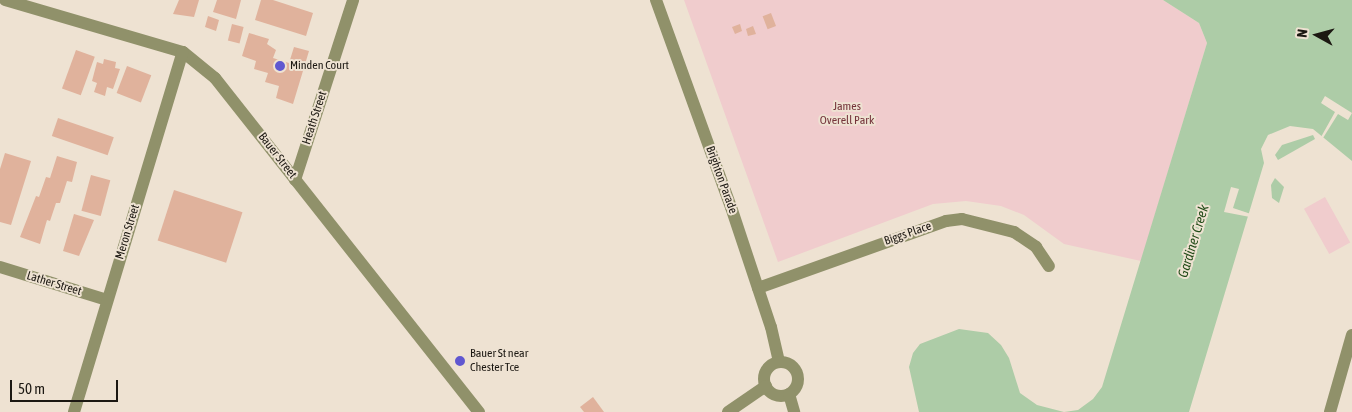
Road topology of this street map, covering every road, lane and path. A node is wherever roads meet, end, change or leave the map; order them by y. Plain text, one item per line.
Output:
1 (6, 0) edge
2 (353, 0) edge
3 (656, 0) edge
4 (182, 52) junction
5 (296, 180) junction
6 (1049, 266) dead end
7 (0, 268) edge
8 (758, 288) junction
9 (107, 300) junction
10 (1352, 335) edge
11 (779, 362) junction
12 (766, 386) junction
13 (789, 394) junction
14 (1334, 411) edge
15 (74, 412) edge
16 (479, 412) edge
17 (728, 412) edge
18 (794, 412) edge

1 - 4 street, Bauer Street
2 - 5 street, Heath Street
3 - 8 street, Brighton Parade
4 - 5 street, Bauer Street
4 - 9 street, Meron Street
5 - 16 street, Bauer Street
6 - 8 street, Biggs Place
7 - 9 street, Lather Street
8 - 11 street, Brighton Parade
9 - 15 street, Meron Street
10 - 14 street
11 - 12 street
11 - 13 street
12 - 13 street
12 - 17 street
13 - 18 street

